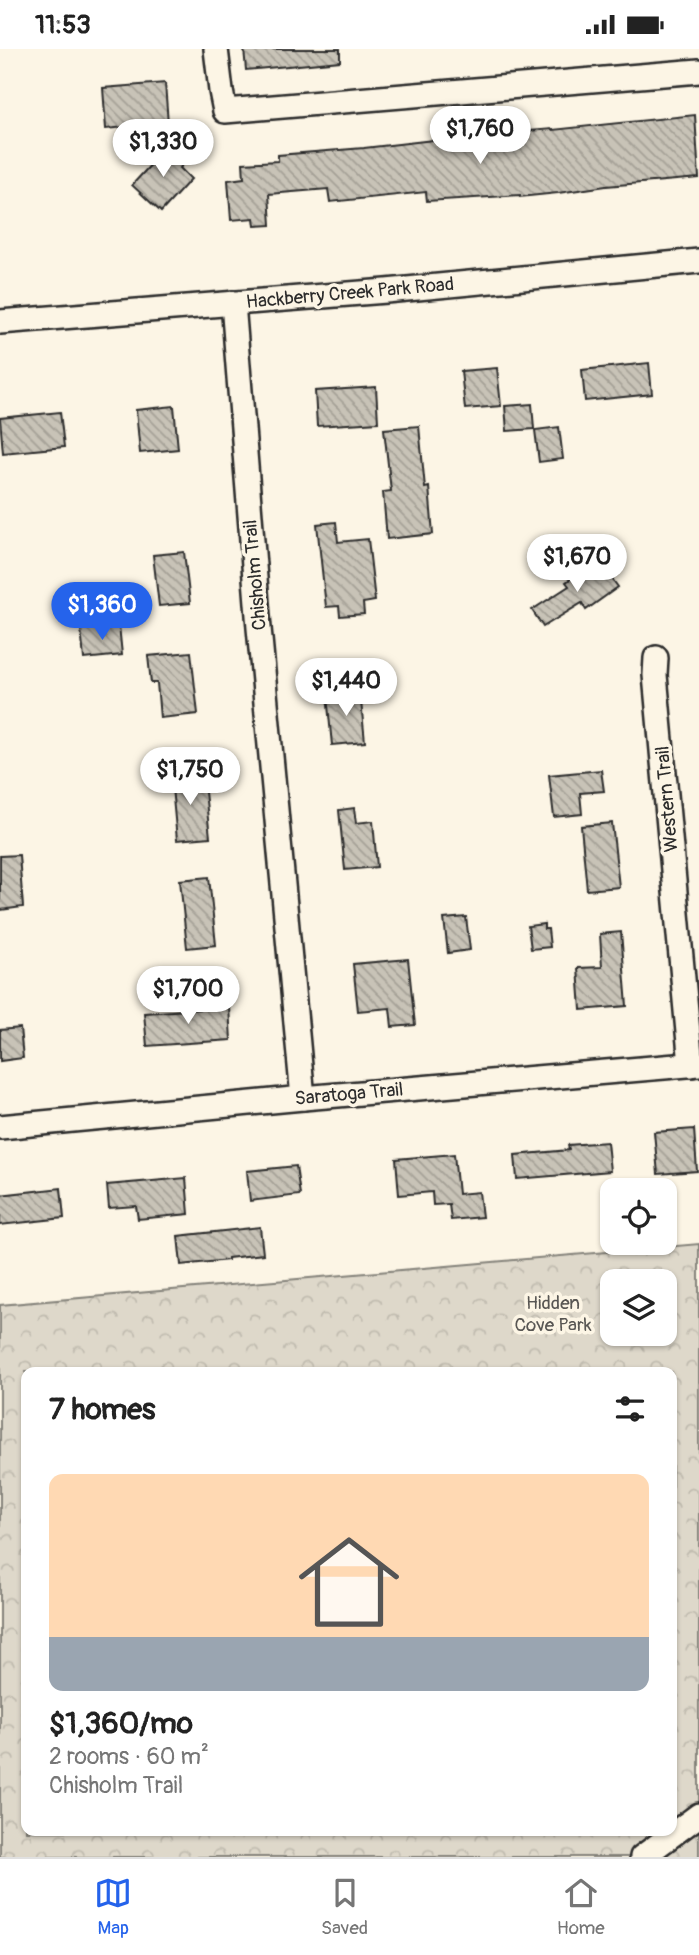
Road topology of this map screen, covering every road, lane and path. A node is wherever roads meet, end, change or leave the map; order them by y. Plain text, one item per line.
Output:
1 (216, 49) edge
2 (699, 71) edge
3 (699, 261) edge
4 (233, 303) junction
5 (0, 322) edge
6 (656, 658) dead end
7 (695, 1065) edge
8 (303, 1098) junction
9 (0, 1127) edge
10 (699, 1815) edge
11 (677, 1831) edge
12 (670, 1836) edge
13 (642, 1857) edge

1 - 2 street
3 - 4 street, Hackberry Creek Park Road
4 - 5 street, Hackberry Creek Park Road
4 - 8 street, Chisholm Trail
6 - 7 street, Western Trail
7 - 8 street, Saratoga Trail
8 - 9 street, Saratoga Trail
10 - 11 street
12 - 13 street

